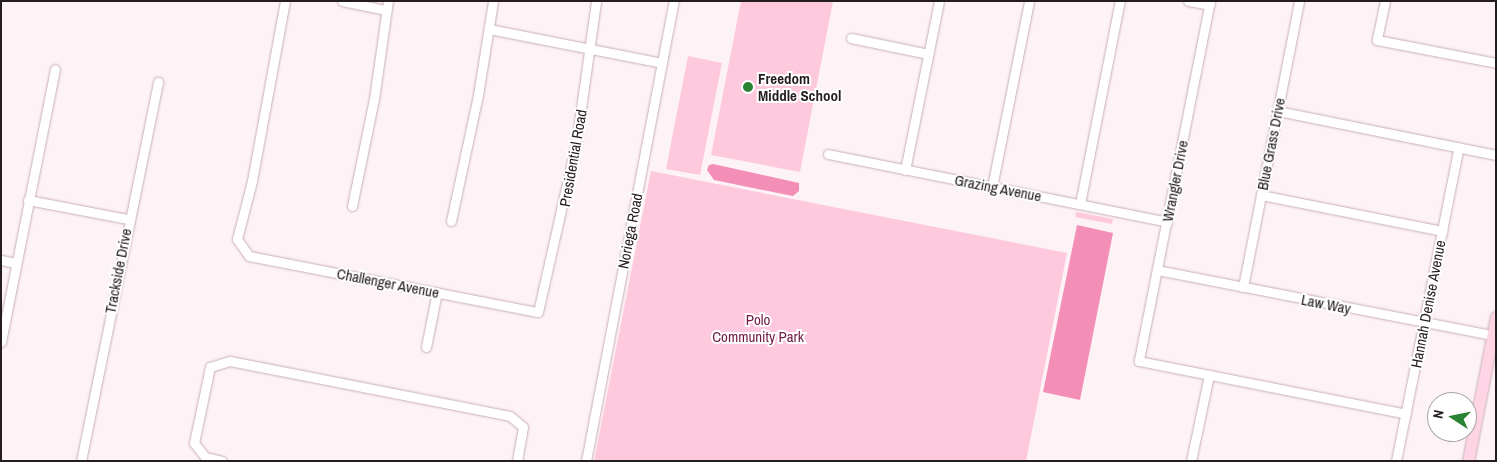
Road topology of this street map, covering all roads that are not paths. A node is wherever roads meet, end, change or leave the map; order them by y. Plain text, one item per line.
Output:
1 (285, 1) edge
2 (342, 1) edge
3 (493, 1) edge
4 (596, 1) edge
5 (674, 1) edge
6 (939, 1) edge
7 (1029, 1) edge
8 (1120, 1) edge
9 (1188, 1) edge
10 (1299, 1) edge
11 (1385, 1) edge
12 (1210, 3) edge
13 (387, 6) edge
14 (489, 29) junction
15 (851, 38) dead end
16 (590, 49) junction
17 (928, 54) junction
18 (662, 63) junction
19 (1496, 63) edge
20 (55, 69) dead end
21 (158, 82) dead end
22 (1278, 111) junction
23 (1459, 147) junction
24 (828, 154) dead end
25 (1496, 155) edge
26 (905, 170) junction
27 (992, 187) junction
28 (1261, 195) junction
29 (28, 200) junction
30 (1080, 204) junction
31 (352, 206) dead end
32 (128, 219) junction
33 (451, 221) dead end
34 (1167, 222) junction
35 (1442, 231) junction
36 (1, 260) edge
37 (15, 263) junction
38 (1157, 270) junction
39 (1243, 287) junction
40 (437, 292) junction
41 (538, 312) joint
42 (1496, 317) edge
43 (1424, 323) junction
44 (1494, 336) edge
45 (1, 342) edge
46 (426, 347) dead end
47 (1208, 375) junction
48 (1406, 414) junction
49 (81, 461) edge
50 (222, 461) edge
51 (517, 461) edge
52 (586, 461) edge
53 (1191, 461) edge
54 (1396, 461) edge
55 (1468, 461) edge

1 - 40 street, Challenger Avenue
2 - 13 street
3 - 14 street
4 - 16 street, Presidential Road
5 - 18 street, Noriega Road
6 - 17 street
7 - 27 street
8 - 30 street
9 - 12 street
10 - 22 street, Blue Grass Drive
11 - 19 street
12 - 34 street, Wrangler Drive
13 - 31 street
14 - 16 street
14 - 33 street
15 - 17 street
16 - 18 street
16 - 41 street, Presidential Road
17 - 26 street
18 - 52 street, Noriega Road
20 - 29 street
21 - 32 street, Trackside Drive
22 - 23 street
22 - 28 street, Blue Grass Drive
23 - 25 street
23 - 35 street, Hannah Denise Avenue
24 - 26 street, Grazing Avenue
26 - 27 street, Grazing Avenue
27 - 30 street, Grazing Avenue
28 - 35 street
28 - 39 street, Blue Grass Drive
29 - 32 street
29 - 37 street
30 - 34 street, Grazing Avenue
32 - 49 street, Trackside Drive
34 - 38 street, Wrangler Drive
35 - 43 street, Hannah Denise Avenue
36 - 37 street
37 - 45 street
38 - 39 street, Law Way
38 - 47 street, Wrangler Drive
39 - 43 street, Law Way
40 - 41 street, Challenger Avenue
40 - 46 street
42 - 44 main road
43 - 44 street, Law Way
43 - 48 street, Hannah Denise Avenue
44 - 55 main road
47 - 48 street
47 - 53 street
48 - 54 street, Hannah Denise Avenue
50 - 51 street

